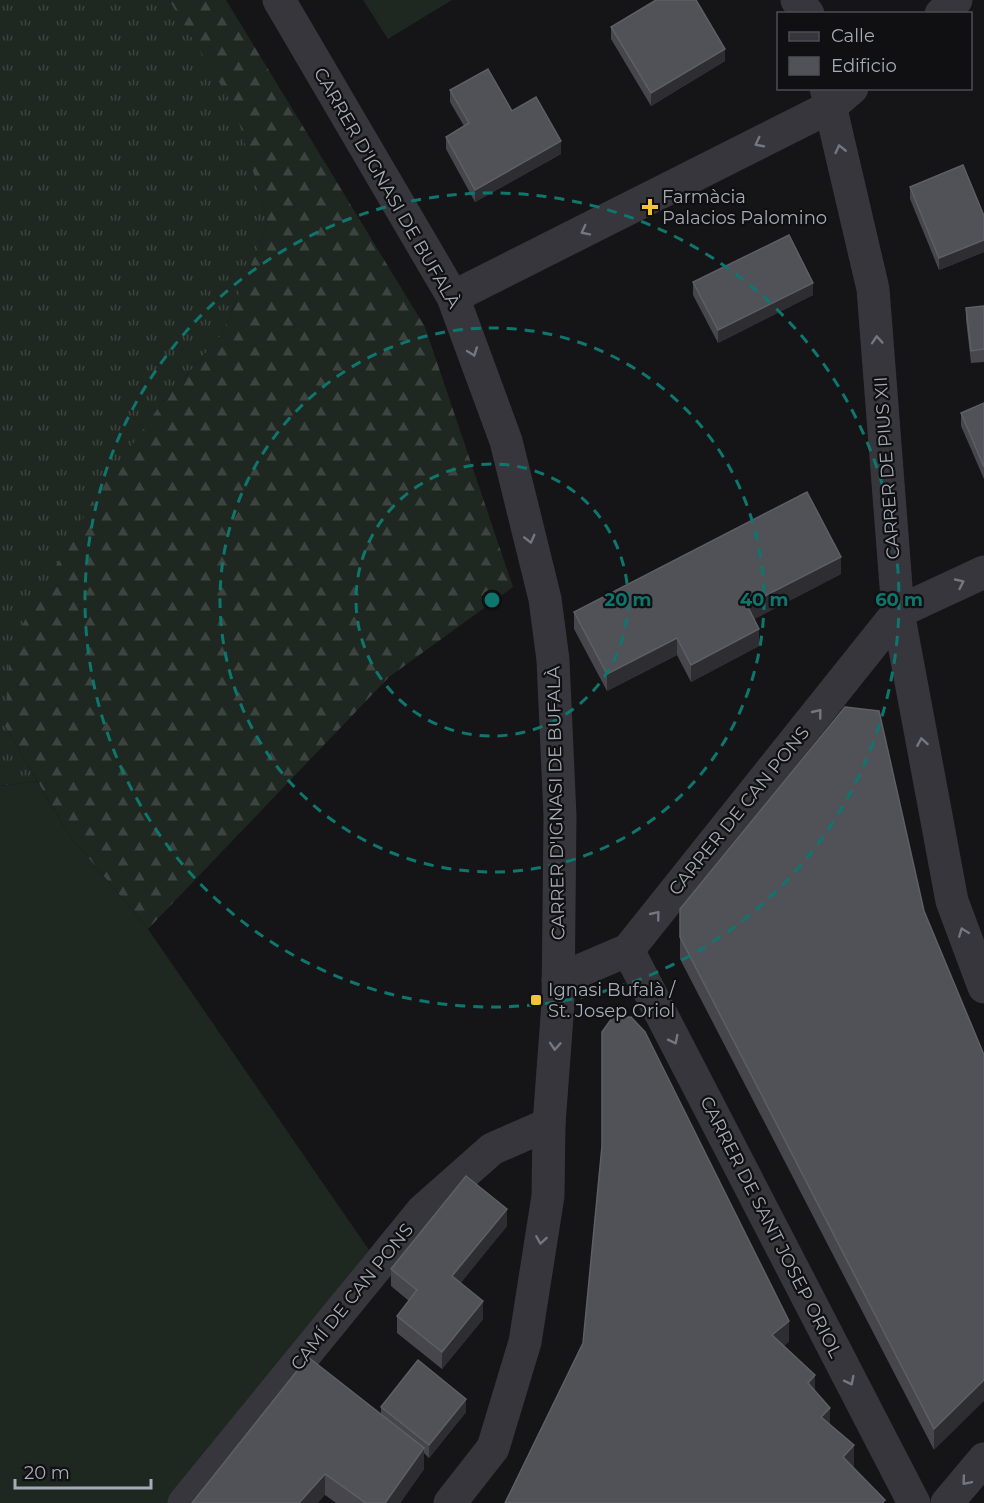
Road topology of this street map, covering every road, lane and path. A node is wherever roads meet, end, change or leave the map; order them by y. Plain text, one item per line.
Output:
1 (279, 0) edge
2 (797, 0) edge
3 (957, 0) edge
4 (806, 12) edge
5 (942, 12) edge
6 (836, 95) edge
7 (453, 297) junction
8 (984, 572) edge
9 (898, 612) junction
10 (628, 950) junction
11 (558, 980) junction
12 (984, 987) edge
13 (549, 1124) junction
14 (984, 1459) edge
15 (184, 1503) edge
16 (450, 1503) edge
17 (914, 1503) edge
18 (947, 1503) edge

1 - 7 street, CARRER D'IGNASI DE BUFALÀ
2 - 4 street
3 - 5 street
6 -> 7 street
9 -> 6 street, CARRER DE PIUS XII
7 -> 11 street, CARRER D'IGNASI DE BUFALÀ
9 -> 8 street
10 -> 9 street, CARRER DE CAN PONS
12 -> 9 street, CARRER DE PIUS XII
10 - 11 street, CARRER DE CAN PONS
10 -> 17 street, CARRER DE SANT JOSEP ORIOL
11 -> 13 street, CARRER D'IGNASI DE BUFALÀ
13 - 15 street, CAMÍ DE CAN PONS
13 -> 16 street, CARRER D'IGNASI DE BUFALÀ
14 -> 18 street

